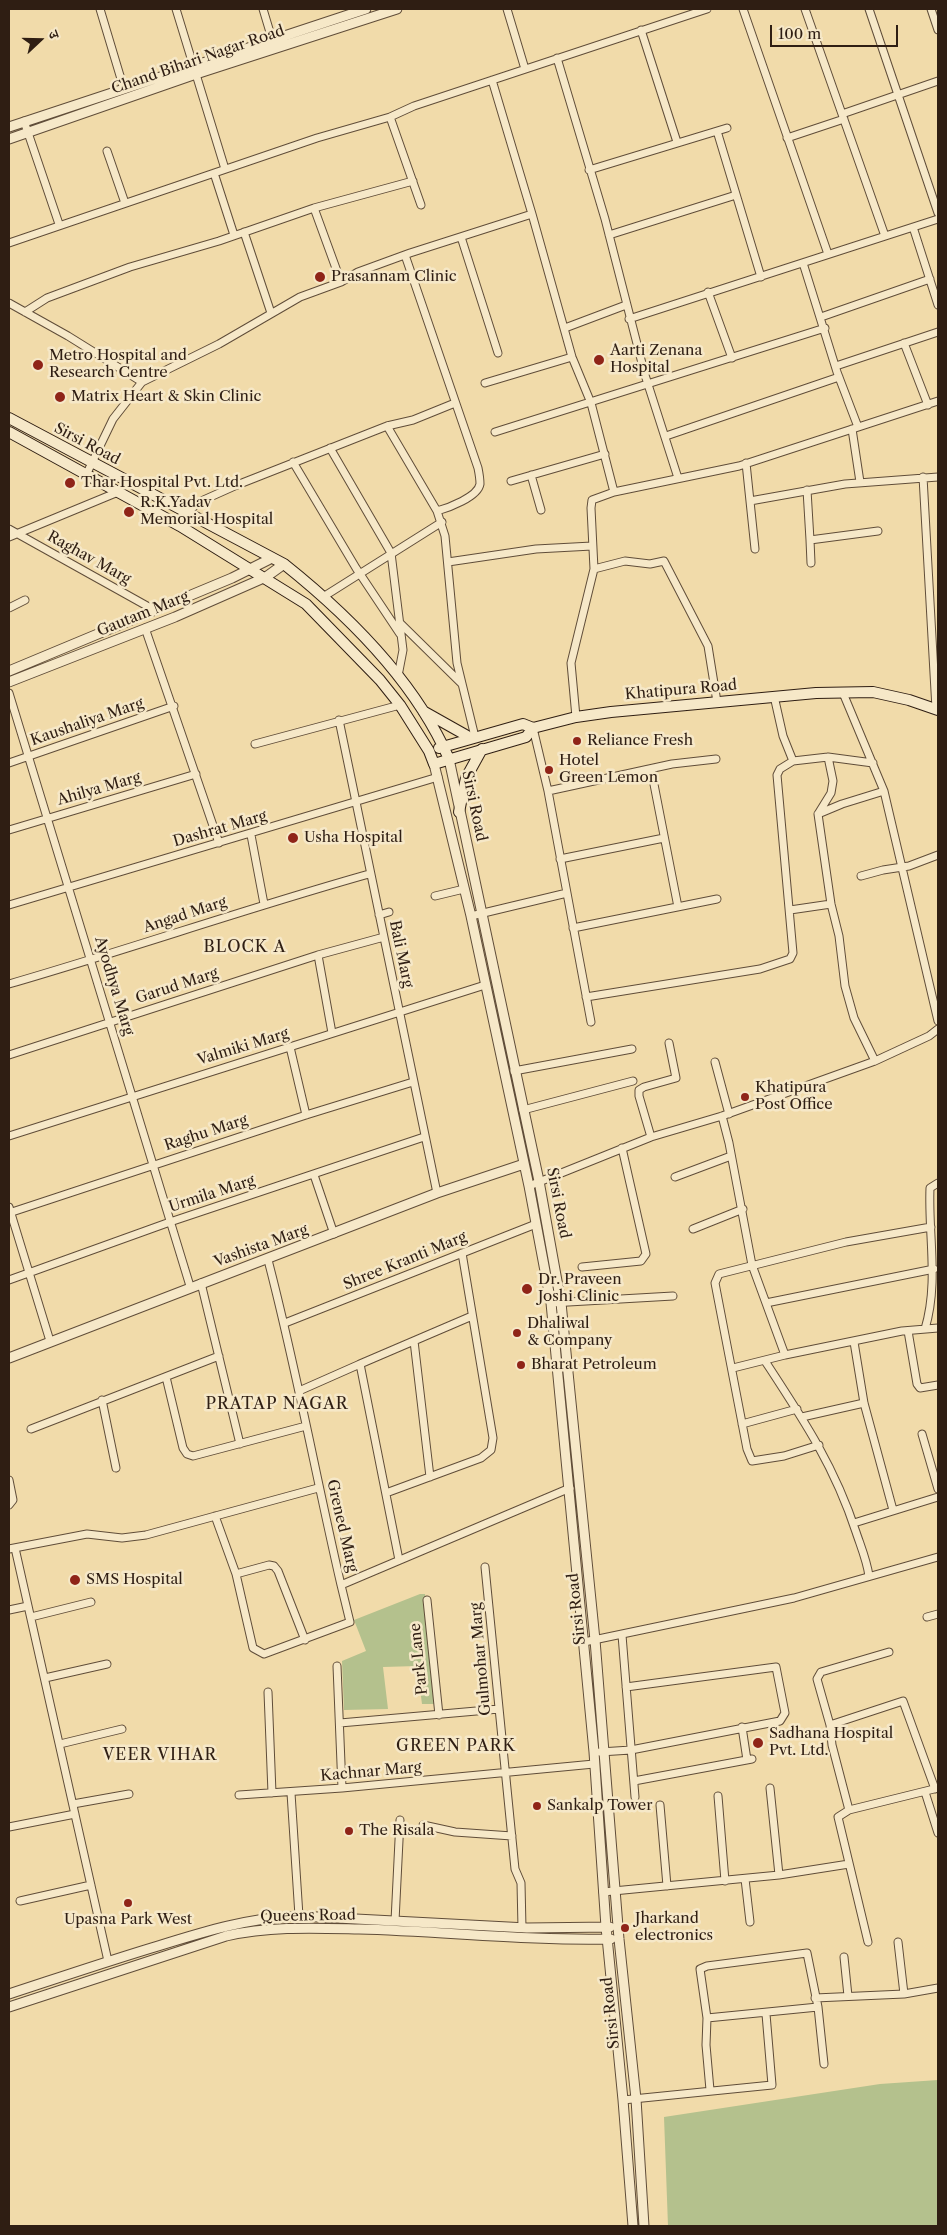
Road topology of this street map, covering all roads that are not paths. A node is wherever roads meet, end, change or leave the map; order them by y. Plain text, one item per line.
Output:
1 (100, 9) edge
2 (176, 9) edge
3 (262, 9) edge
4 (366, 9) edge
5 (397, 9) edge
6 (507, 9) edge
7 (707, 9) edge
8 (743, 9) edge
9 (805, 9) edge
10 (869, 9) edge
11 (931, 9) edge
12 (641, 30) junction
13 (938, 30) edge
14 (272, 39) junction
15 (557, 58) junction
16 (194, 69) junction
17 (525, 69) junction
18 (492, 80) junction
19 (938, 81) edge
20 (124, 89) junction
21 (898, 94) junction
22 (843, 116) junction
23 (390, 117) junction
24 (24, 120) junction
25 (9, 126) edge
26 (727, 128) dead end
27 (717, 131) junction
28 (28, 132) junction
29 (786, 138) junction
30 (9, 139) edge
31 (677, 142) junction
32 (107, 151) dead end
33 (225, 169) junction
34 (589, 170) junction
35 (214, 173) junction
36 (413, 180) junction
37 (736, 195) junction
38 (124, 203) junction
39 (420, 205) dead end
40 (314, 208) junction
41 (938, 213) edge
42 (532, 214) junction
43 (938, 219) edge
44 (60, 224) junction
45 (913, 227) junction
46 (244, 232) junction
47 (234, 235) junction
48 (609, 235) junction
49 (461, 236) junction
50 (885, 236) junction
51 (9, 243) edge
52 (405, 254) junction
53 (828, 254) junction
54 (803, 263) junction
55 (760, 277) junction
56 (930, 279) junction
57 (341, 282) junction
58 (708, 292) junction
59 (9, 303) edge
60 (626, 305) junction
61 (938, 305) edge
62 (25, 312) junction
63 (271, 313) junction
64 (821, 317) junction
65 (629, 318) junction
66 (564, 328) junction
67 (824, 328) junction
68 (938, 332) edge
69 (904, 343) junction
70 (498, 353) dead end
71 (572, 357) junction
72 (732, 358) junction
73 (836, 366) junction
74 (839, 377) junction
75 (142, 382) junction
76 (485, 383) dead end
77 (648, 383) junction
78 (938, 401) edge
79 (456, 403) junction
80 (591, 403) junction
81 (928, 405) junction
82 (9, 418) edge
83 (387, 426) junction
84 (855, 428) junction
85 (9, 432) edge
86 (495, 432) dead end
87 (666, 436) junction
88 (330, 448) junction
89 (605, 454) junction
90 (294, 462) junction
91 (91, 463) junction
92 (746, 464) junction
93 (86, 475) junction
94 (531, 475) junction
95 (923, 477) junction
96 (938, 477) edge
97 (678, 478) junction
98 (511, 481) dead end
99 (860, 482) junction
100 (807, 490) junction
101 (118, 492) junction
102 (614, 492) junction
103 (750, 501) junction
104 (541, 510) dead end
105 (437, 511) junction
106 (186, 514) junction
107 (442, 522) junction
108 (9, 529) edge
109 (878, 531) dead end
110 (18, 534) junction
111 (9, 537) edge
112 (810, 540) junction
113 (592, 546) junction
114 (755, 549) dead end
115 (391, 553) junction
116 (272, 558) junction
117 (448, 562) junction
118 (811, 563) dead end
119 (284, 564) junction
120 (252, 569) junction
121 (594, 569) junction
122 (359, 574) junction
123 (266, 577) junction
124 (323, 597) junction
125 (25, 600) dead end
126 (9, 608) edge
127 (156, 610) junction
128 (400, 623) junction
129 (145, 628) junction
130 (401, 636) junction
131 (9, 671) edge
132 (398, 676) junction
133 (9, 682) edge
134 (463, 686) junction
135 (844, 693) junction
136 (9, 694) edge
137 (774, 696) junction
138 (717, 702) junction
139 (400, 704) junction
140 (174, 706) junction
141 (422, 710) junction
142 (937, 710) edge
143 (576, 717) junction
144 (339, 720) junction
145 (534, 728) junction
146 (473, 738) junction
147 (255, 744) dead end
148 (444, 746) junction
149 (482, 749) junction
150 (429, 751) junction
151 (27, 757) junction
152 (828, 757) junction
153 (449, 759) junction
154 (716, 759) dead end
155 (794, 761) junction
156 (873, 762) junction
157 (9, 763) edge
158 (434, 764) junction
159 (651, 769) junction
160 (196, 774) junction
161 (438, 777) junction
162 (548, 790) junction
163 (884, 791) junction
164 (354, 803) junction
165 (459, 812) junction
166 (818, 814) junction
167 (46, 818) junction
168 (9, 830) edge
169 (251, 834) junction
170 (664, 838) junction
171 (219, 844) junction
172 (938, 855) edge
173 (560, 859) junction
174 (902, 867) junction
175 (370, 874) junction
176 (861, 876) dead end
177 (69, 888) junction
178 (464, 889) junction
179 (567, 893) junction
180 (435, 896) dead end
181 (717, 899) dead end
182 (264, 904) junction
183 (831, 904) junction
184 (9, 905) edge
185 (678, 907) junction
186 (790, 910) junction
187 (389, 912) dead end
188 (483, 913) junction
189 (379, 915) junction
190 (471, 916) junction
191 (573, 928) junction
192 (384, 937) junction
193 (318, 955) junction
194 (91, 960) junction
195 (9, 984) edge
196 (485, 985) junction
197 (586, 997) junction
198 (399, 1012) junction
199 (938, 1021) edge
200 (111, 1022) junction
201 (591, 1022) dead end
202 (938, 1029) edge
203 (332, 1033) junction
204 (669, 1043) dead end
205 (290, 1047) junction
206 (632, 1049) dead end
207 (9, 1055) edge
208 (875, 1061) junction
209 (715, 1062) dead end
210 (514, 1071) junction
211 (413, 1082) junction
212 (634, 1082) dead end
213 (132, 1095) junction
214 (523, 1110) junction
215 (306, 1115) junction
216 (726, 1115) junction
217 (9, 1136) edge
218 (651, 1136) junction
219 (424, 1137) junction
220 (622, 1148) junction
221 (731, 1156) junction
222 (524, 1164) junction
223 (153, 1165) junction
224 (314, 1175) junction
225 (675, 1176) dead end
226 (539, 1181) junction
227 (938, 1183) edge
228 (529, 1186) junction
229 (437, 1193) junction
230 (743, 1209) junction
231 (9, 1211) edge
232 (170, 1222) junction
233 (536, 1224) junction
234 (931, 1227) junction
235 (692, 1229) dead end
236 (334, 1234) junction
237 (462, 1253) junction
238 (268, 1260) junction
239 (752, 1266) junction
240 (582, 1267) dead end
241 (934, 1269) junction
242 (28, 1274) junction
243 (9, 1280) edge
244 (936, 1281) edge
245 (202, 1283) junction
246 (190, 1286) junction
247 (673, 1296) dead end
248 (561, 1302) junction
249 (551, 1303) junction
250 (766, 1303) junction
251 (472, 1316) junction
252 (285, 1323) junction
253 (938, 1328) edge
254 (925, 1329) junction
255 (908, 1331) junction
256 (50, 1341) junction
257 (414, 1341) junction
258 (854, 1342) junction
259 (784, 1355) junction
260 (219, 1356) junction
261 (9, 1358) edge
262 (765, 1361) junction
263 (360, 1364) junction
264 (733, 1368) junction
265 (166, 1377) junction
266 (938, 1385) edge
267 (299, 1391) junction
268 (102, 1400) junction
269 (864, 1403) junction
270 (797, 1408) junction
271 (802, 1417) junction
272 (742, 1424) junction
273 (306, 1426) junction
274 (32, 1429) dead end
275 (922, 1434) dead end
276 (240, 1444) junction
277 (819, 1445) junction
278 (116, 1468) dead end
279 (430, 1477) junction
280 (9, 1480) edge
281 (318, 1488) junction
282 (570, 1488) junction
283 (938, 1489) edge
284 (386, 1493) junction
285 (938, 1497) edge
286 (9, 1505) edge
287 (893, 1510) junction
288 (215, 1516) junction
289 (854, 1523) junction
290 (12, 1549) edge
291 (938, 1557) edge
292 (399, 1560) junction
293 (486, 1567) dead end
294 (236, 1574) junction
295 (869, 1576) junction
296 (341, 1585) junction
297 (427, 1600) dead end
298 (91, 1602) dead end
299 (28, 1606) junction
300 (9, 1610) edge
301 (938, 1614) edge
302 (31, 1617) junction
303 (927, 1617) dead end
304 (622, 1635) junction
305 (305, 1640) junction
306 (595, 1640) junction
307 (584, 1642) junction
308 (889, 1652) dead end
309 (107, 1664) dead end
310 (338, 1666) dead end
311 (45, 1678) junction
312 (626, 1688) junction
313 (268, 1692) dead end
314 (499, 1709) junction
315 (439, 1715) junction
316 (340, 1723) junction
317 (830, 1725) junction
318 (742, 1727) junction
319 (122, 1729) dead end
320 (60, 1744) junction
321 (631, 1750) junction
322 (605, 1751) junction
323 (594, 1752) junction
324 (594, 1764) junction
325 (506, 1773) junction
326 (634, 1781) junction
327 (342, 1788) junction
328 (770, 1788) dead end
329 (937, 1788) edge
330 (925, 1792) junction
331 (272, 1793) junction
332 (291, 1793) junction
333 (129, 1794) dead end
334 (239, 1794) dead end
335 (718, 1796) dead end
336 (635, 1797) dead end
337 (73, 1804) junction
338 (660, 1805) dead end
339 (849, 1810) junction
340 (75, 1814) junction
341 (400, 1820) dead end
342 (423, 1825) dead end
343 (9, 1826) edge
344 (938, 1834) edge
345 (512, 1836) junction
346 (849, 1864) junction
347 (779, 1875) junction
348 (745, 1879) junction
349 (726, 1881) junction
350 (91, 1885) junction
351 (668, 1886) junction
352 (615, 1891) junction
353 (603, 1892) junction
354 (20, 1901) dead end
355 (299, 1916) junction
356 (395, 1921) junction
357 (750, 1922) dead end
358 (618, 1926) junction
359 (606, 1927) junction
360 (522, 1928) junction
361 (607, 1939) junction
362 (619, 1939) junction
363 (868, 1942) dead end
364 (898, 1942) dead end
365 (844, 1957) dead end
366 (108, 1961) junction
367 (938, 1988) edge
368 (9, 1994) edge
369 (904, 1994) junction
370 (848, 1996) junction
371 (815, 1998) junction
372 (9, 2007) edge
373 (818, 2007) junction
374 (766, 2014) junction
375 (707, 2018) junction
376 (824, 2064) dead end
377 (710, 2090) junction
378 (636, 2099) junction
379 (624, 2100) junction
380 (633, 2226) edge
381 (644, 2226) edge

1 - 20 street
2 - 16 street
3 - 14 street
4 - 14 street, Chand Bihari Nagar Road
5 - 16 street, Chand Bihari Nagar Road
6 - 17 street
7 - 12 street
8 - 29 street
9 - 22 street
10 - 21 street
11 - 13 street
12 - 15 street
12 - 31 street
14 - 16 street, Chand Bihari Nagar Road
15 - 17 street
15 - 34 street
16 - 20 street, Chand Bihari Nagar Road
16 - 28 street, Chand Bihari Nagar Road
16 - 33 street
17 - 18 street
18 - 23 street
18 - 42 street
19 - 21 street
20 - 24 street, Chand Bihari Nagar Road
21 - 22 street
21 - 41 street
22 - 29 street
22 - 50 street
23 - 33 street
23 - 36 street
24 - 25 street, Chand Bihari Nagar Road
24 - 28 street
26 - 27 street
27 - 31 street
27 - 37 street
28 - 30 street, Chand Bihari Nagar Road
28 - 44 street
29 - 53 street
31 - 34 street
32 - 38 street
33 - 35 street
34 - 48 street
35 - 38 street
35 - 47 street
36 - 39 street
36 - 40 street
37 - 48 street
37 - 55 street
38 - 44 street
40 - 46 street
40 - 57 street
42 - 49 street
42 - 66 street
43 - 45 street
44 - 51 street
45 - 50 street
45 - 56 street
46 - 47 street
46 - 63 street
47 - 62 street
48 - 60 street
49 - 52 street
49 - 70 street
50 - 53 street
52 - 57 street
52 - 79 street
53 - 54 street
54 - 55 street
54 - 64 street
55 - 58 street
56 - 61 street
56 - 64 street
57 - 63 street
58 - 65 street
58 - 72 street
59 - 62 street
60 - 65 street
60 - 66 street
62 - 75 street
63 - 75 street
64 - 67 street
65 - 77 street
66 - 71 street
67 - 72 street
67 - 73 street
68 - 69 street
69 - 73 street
69 - 81 street
71 - 76 street
71 - 80 street
72 - 77 street
73 - 74 street
74 - 84 street
74 - 87 street
75 - 91 street
77 - 80 street
77 - 87 street
78 - 81 street
79 - 83 street
79 - 105 street
80 - 86 street
80 - 89 street
81 - 84 street
82 - 91 main road, Sirsi Road
83 - 88 street
83 - 105 street
84 - 92 street
84 - 99 street
85 - 93 main road, Sirsi Road
87 - 97 street
88 - 90 street
88 - 115 street
89 - 94 street
89 - 102 street
90 - 106 street
90 - 122 street
91 - 93 street
91 - 106 main road, Sirsi Road
92 - 97 street
92 - 103 street
93 - 101 main road, Sirsi Road
94 - 98 street
94 - 104 street
95 - 96 street
95 - 99 street
95 - 142 street
97 - 102 street
99 - 100 street
100 - 103 street
100 - 112 street
101 - 110 street
101 - 120 main road, Sirsi Road
102 - 113 street
103 - 114 street
105 - 107 street
106 - 116 main road, Sirsi Road
107 - 115 street
107 - 117 street
108 - 110 street, Raghav Marg
109 - 112 street
110 - 111 street
110 - 127 street, Raghav Marg
112 - 118 street
113 - 117 street
113 - 121 street
115 - 122 street
115 - 128 street
116 - 119 main road, Sirsi Road
116 - 120 street, Gautam Marg
117 - 134 street
119 - 123 street, Gautam Marg
119 - 124 main road, Sirsi Road
120 - 123 main road, Sirsi Road
120 - 127 street, Gautam Marg
121 - 138 street
121 - 143 street
122 - 124 street
122 - 130 street
123 - 129 street, Gautam Marg
123 - 139 main road, Sirsi Road
124 - 132 main road, Sirsi Road
125 - 126 street
127 - 131 street, Gautam Marg
128 - 130 street
128 - 134 street
129 - 133 street, Gautam Marg
129 - 140 street
130 - 132 street
132 - 141 main road, Sirsi Road
134 - 146 street
135 - 137 main road, Khatipura Road
135 - 142 main road, Khatipura Road
135 - 156 street
136 - 151 street, Ayodhya Marg
137 - 138 main road, Khatipura Road
137 - 155 street
138 - 143 main road, Khatipura Road
139 - 144 street
139 - 150 main road, Sirsi Road
140 - 151 street, Kaushaliya Marg
140 - 160 street
141 - 146 main road
141 - 148 main road, Sirsi Road
143 - 145 main road, Khatipura Road
144 - 147 street
144 - 164 street, Bali Marg
145 - 146 main road, Khatipura Road
145 - 149 main road
145 - 162 street
146 - 148 main road, Khatipura Road
148 - 150 main road, Khatipura Road
148 - 153 main road, Sirsi Road
149 - 153 main road
149 - 165 main road
150 - 158 main road, Sirsi Road
151 - 157 street, Kaushaliya Marg
151 - 167 street, Ayodhya Marg
152 - 155 street
152 - 156 street
152 - 166 street
153 - 158 main road
153 - 165 street, Sirsi Road
154 - 159 street
155 - 186 street
156 - 163 street
158 - 161 street, Sirsi Road
159 - 162 street
159 - 170 street
160 - 167 street, Ahilya Marg
160 - 171 street
161 - 164 street, Dashrat Marg
161 - 178 street, Sirsi Road
162 - 173 street
163 - 166 street
163 - 174 street
164 - 169 street, Dashrat Marg
164 - 175 street, Bali Marg
165 - 188 street, Sirsi Road
166 - 183 street
167 - 168 street, Ahilya Marg
167 - 177 street, Ayodhya Marg
169 - 171 street, Dashrat Marg
169 - 182 street
170 - 173 street
170 - 185 street
171 - 177 street, Dashrat Marg
172 - 174 street
173 - 179 street
174 - 176 street
174 - 199 street
175 - 182 street, Angad Marg
175 - 189 street, Bali Marg
177 - 184 street, Dashrat Marg
177 - 194 street, Ayodhya Marg
178 - 180 street
178 - 190 street, Sirsi Road
179 - 188 street
179 - 191 street
181 - 185 street
182 - 194 street, Angad Marg
183 - 186 street
183 - 208 street
185 - 191 street
186 - 197 street
187 - 189 street
188 - 190 street
188 - 210 street, Sirsi Road
189 - 192 street, Bali Marg
190 - 196 street, Sirsi Road
191 - 197 street
192 - 193 street, Garud Marg
192 - 198 street, Bali Marg
193 - 200 street, Garud Marg
193 - 203 street
194 - 195 street, Angad Marg
194 - 200 street, Ayodhya Marg
196 - 198 street, Valmiki Marg
196 - 222 street, Sirsi Road
197 - 201 street
198 - 203 street, Valmiki Marg
198 - 211 street, Bali Marg
200 - 207 street, Garud Marg
200 - 213 street, Ayodhya Marg
202 - 208 street
203 - 205 street, Valmiki Marg
204 - 218 street
205 - 213 street, Valmiki Marg
205 - 215 street
206 - 210 street
208 - 216 street
209 - 216 street
210 - 214 street, Sirsi Road
211 - 215 street, Raghu Marg
211 - 219 street, Bali Marg
212 - 214 street
213 - 217 street, Valmiki Marg
213 - 223 street, Ayodhya Marg
214 - 226 street, Sirsi Road
215 - 223 street, Raghu Marg
216 - 218 street
216 - 221 street
218 - 220 street
219 - 224 street, Urmila Marg
219 - 229 street, Bali Marg
220 - 226 street
220 - 240 street
221 - 225 street
221 - 230 street
222 - 228 street, Sirsi Road
222 - 229 street, Vashista Marg
223 - 231 street, Raghu Marg
223 - 232 street, Ayodhya Marg
224 - 232 street, Urmila Marg
224 - 236 street
226 - 228 street
226 - 248 street, Sirsi Road
227 - 234 street
228 - 233 street, Sirsi Road
229 - 236 street, Vashista Marg
230 - 235 street
230 - 239 street
231 - 242 street
232 - 242 street, Urmila Marg
232 - 246 street, Ayodhya Marg
233 - 237 street, Shree Kranti Marg
233 - 249 street, Sirsi Road
234 - 239 street
234 - 241 street
236 - 238 street, Vashista Marg
237 - 251 street
237 - 252 street, Shree Kranti Marg
238 - 245 street, Vashista Marg
238 - 252 street, Grened Marg
239 - 250 street
239 - 264 street
241 - 244 street
241 - 250 street
242 - 243 street, Urmila Marg
242 - 256 street
244 - 254 street
245 - 246 street, Vashista Marg
245 - 260 street
246 - 256 street, Vashista Marg
247 - 248 street
248 - 249 street
248 - 306 street, Sirsi Road
249 - 282 street, Sirsi Road
250 - 259 street
251 - 257 street
251 - 279 street
252 - 267 street, Grened Marg
253 - 254 street
254 - 255 street
255 - 258 street
255 - 266 street
256 - 261 street, Vashista Marg
257 - 263 street
257 - 279 street
258 - 259 street
258 - 269 street
259 - 262 street
260 - 265 street
260 - 276 street
262 - 264 street
262 - 270 street
263 - 267 street
263 - 284 street
264 - 272 street
265 - 268 street
265 - 276 street
267 - 273 street, Grened Marg
268 - 274 street
268 - 278 street
269 - 271 street
269 - 287 street
270 - 271 street
270 - 272 street
271 - 277 street
272 - 277 street
273 - 276 street
273 - 281 street, Grened Marg
275 - 283 street
277 - 289 street
279 - 284 street
280 - 286 street
281 - 288 street
281 - 296 street, Grened Marg
282 - 292 street, Grened Marg
282 - 307 street, Sirsi Road
284 - 292 street
285 - 287 street
287 - 289 street
288 - 290 street
288 - 294 street
289 - 295 street
290 - 299 street
291 - 295 street
292 - 296 street, Grened Marg
293 - 314 street, Gulmohar Marg
294 - 305 street
294 - 305 street
295 - 304 street
296 - 305 street
297 - 315 street, Park Lane
298 - 302 street
299 - 300 street
299 - 302 street
301 - 303 street
302 - 311 street
304 - 306 street
304 - 312 street
306 - 307 street
306 - 322 street, Sirsi Road
307 - 323 street, Sirsi Road
308 - 317 street
309 - 311 street
310 - 316 street
311 - 320 street
312 - 318 street
312 - 321 street
313 - 331 street
314 - 315 street
314 - 325 street, Gulmohar Marg
315 - 316 street
316 - 327 street
317 - 329 street
317 - 339 street
318 - 321 street
318 - 326 street
319 - 320 street
320 - 337 street
321 - 322 street
321 - 326 street
322 - 323 street
322 - 352 street, Sirsi Road
323 - 324 street, Sirsi Road
324 - 325 street, Kachnar Marg
324 - 353 street, Sirsi Road
325 - 327 street, Kachnar Marg
325 - 345 street, Gulmohar Marg
326 - 336 street
327 - 332 street, Kachnar Marg
328 - 347 street
329 - 330 street
330 - 339 street
330 - 344 street
331 - 332 street, Kachnar Marg
331 - 334 street, Kachnar Marg
332 - 355 street
333 - 337 street
335 - 349 street
337 - 340 street
338 - 351 street
339 - 346 street
340 - 343 street
340 - 350 street
341 - 356 street
342 - 345 street
345 - 360 street, Gulmohar Marg
346 - 347 street
346 - 363 street
347 - 348 street
348 - 349 street
348 - 357 street
349 - 351 street
350 - 354 street
350 - 366 street
351 - 352 street
352 - 353 street
352 - 358 street, Sirsi Road
353 - 359 street, Sirsi Road
355 - 356 street, Queens Road
355 - 366 street, Queens Road
356 - 360 street, Queens Road
358 - 359 street, Queens Road
358 - 362 street, Sirsi Road
359 - 360 street, Queens Road
359 - 361 street, Sirsi Road
361 - 362 street, Queens Road
361 - 372 street, Queens Road
361 - 379 street, Sirsi Road
362 - 378 street, Sirsi Road
364 - 369 street
365 - 370 street
366 - 368 street, Queens Road
367 - 369 street
369 - 370 street
370 - 371 street
371 - 373 street
371 - 375 street
373 - 374 street
373 - 376 street
374 - 375 street
374 - 377 street
375 - 377 street
377 - 378 street
378 - 379 street
378 - 381 street, Sirsi Road
379 - 380 street, Sirsi Road

